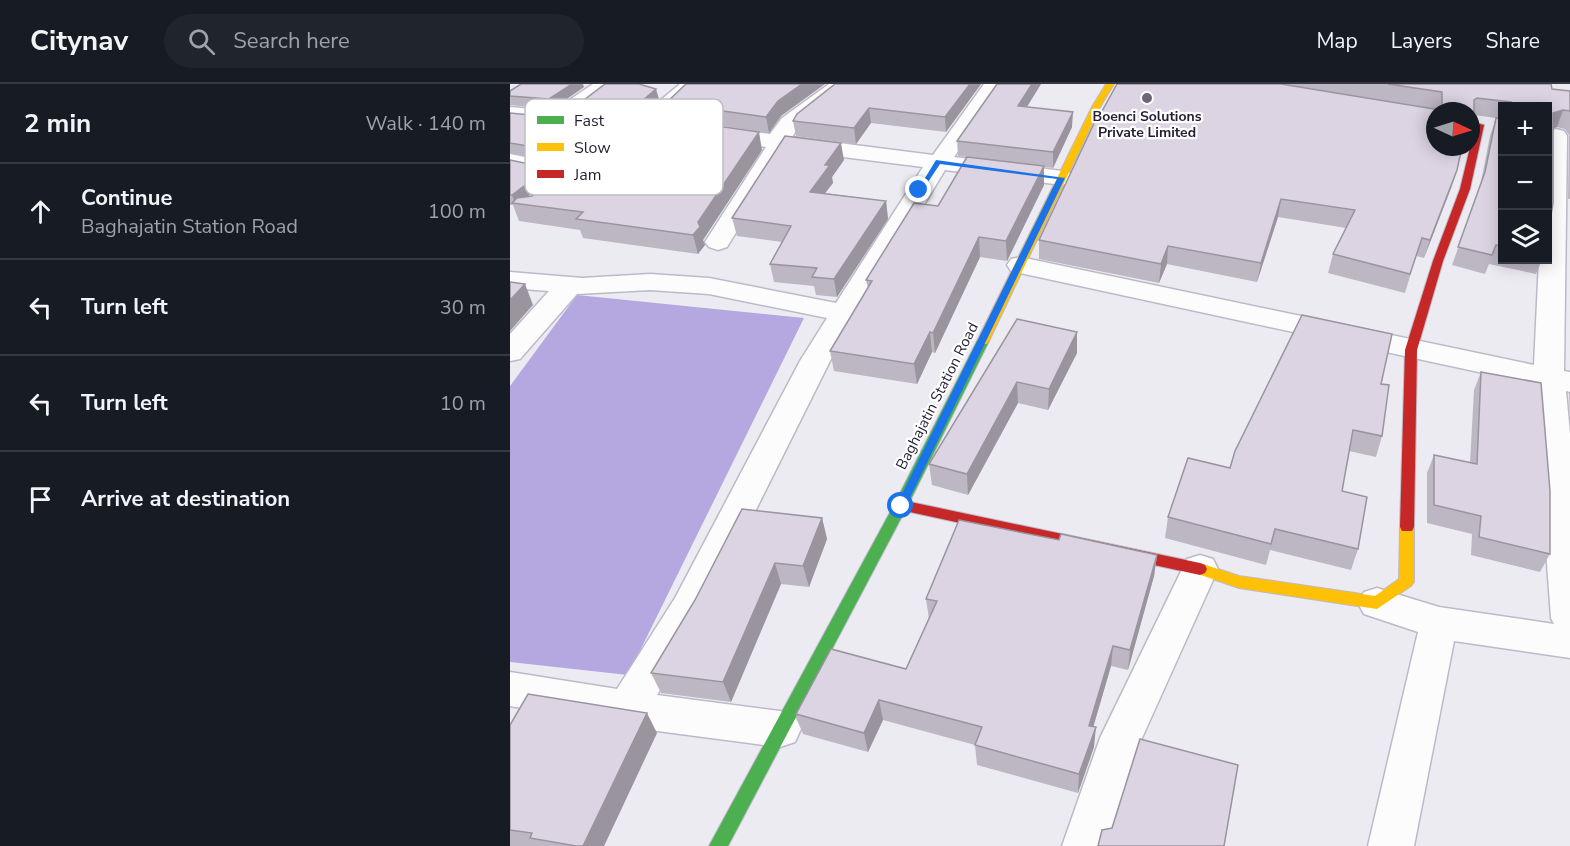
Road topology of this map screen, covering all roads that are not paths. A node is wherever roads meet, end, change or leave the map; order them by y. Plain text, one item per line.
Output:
1 (607, 84) edge
2 (692, 84) edge
3 (842, 84) edge
4 (995, 84) edge
5 (1110, 84) edge
6 (586, 99) edge
7 (684, 99) edge
8 (510, 114) edge
9 (525, 115) edge
10 (1480, 125) edge
11 (1498, 127) edge
12 (723, 135) edge
13 (1558, 136) edge
14 (780, 143) junction
15 (1470, 156) edge
16 (510, 161) edge
17 (525, 162) edge
18 (938, 162) junction
19 (1062, 178) junction
20 (718, 242) dead end
21 (1020, 265) junction
22 (510, 280) edge
23 (570, 285) junction
24 (845, 313) junction
25 (1411, 350) junction
26 (510, 352) edge
27 (1559, 380) edge
28 (901, 506) junction
29 (1200, 569) junction
30 (1377, 603) junction
31 (1570, 618) edge
32 (1439, 623) junction
33 (1570, 642) edge
34 (510, 689) edge
35 (627, 709) junction
36 (780, 729) junction
37 (718, 846) edge
38 (1085, 846) edge
39 (1391, 846) edge

1 - 6 street
2 - 7 street
3 - 14 street
4 - 18 street
5 - 19 street, Baghajatin Station Road
8 - 9 street
10 - 11 street
12 - 14 street
13 - 27 street
14 - 18 street
14 - 20 street
15 - 25 street
16 - 17 street
18 - 19 street
18 - 24 street
19 - 21 street, Baghajatin Station Road
21 - 25 street
21 - 28 street, Baghajatin Station Road
22 - 23 street
23 - 24 street
23 - 26 street
24 - 35 street
25 - 27 street
25 - 30 street
27 - 31 street
28 - 29 street
28 - 36 street, Baghajatin Station Road
29 - 30 street
29 - 38 street
30 - 32 street
32 - 33 street
32 - 39 street
34 - 35 street
35 - 36 street
36 - 37 street, Baghajatin Station Road

